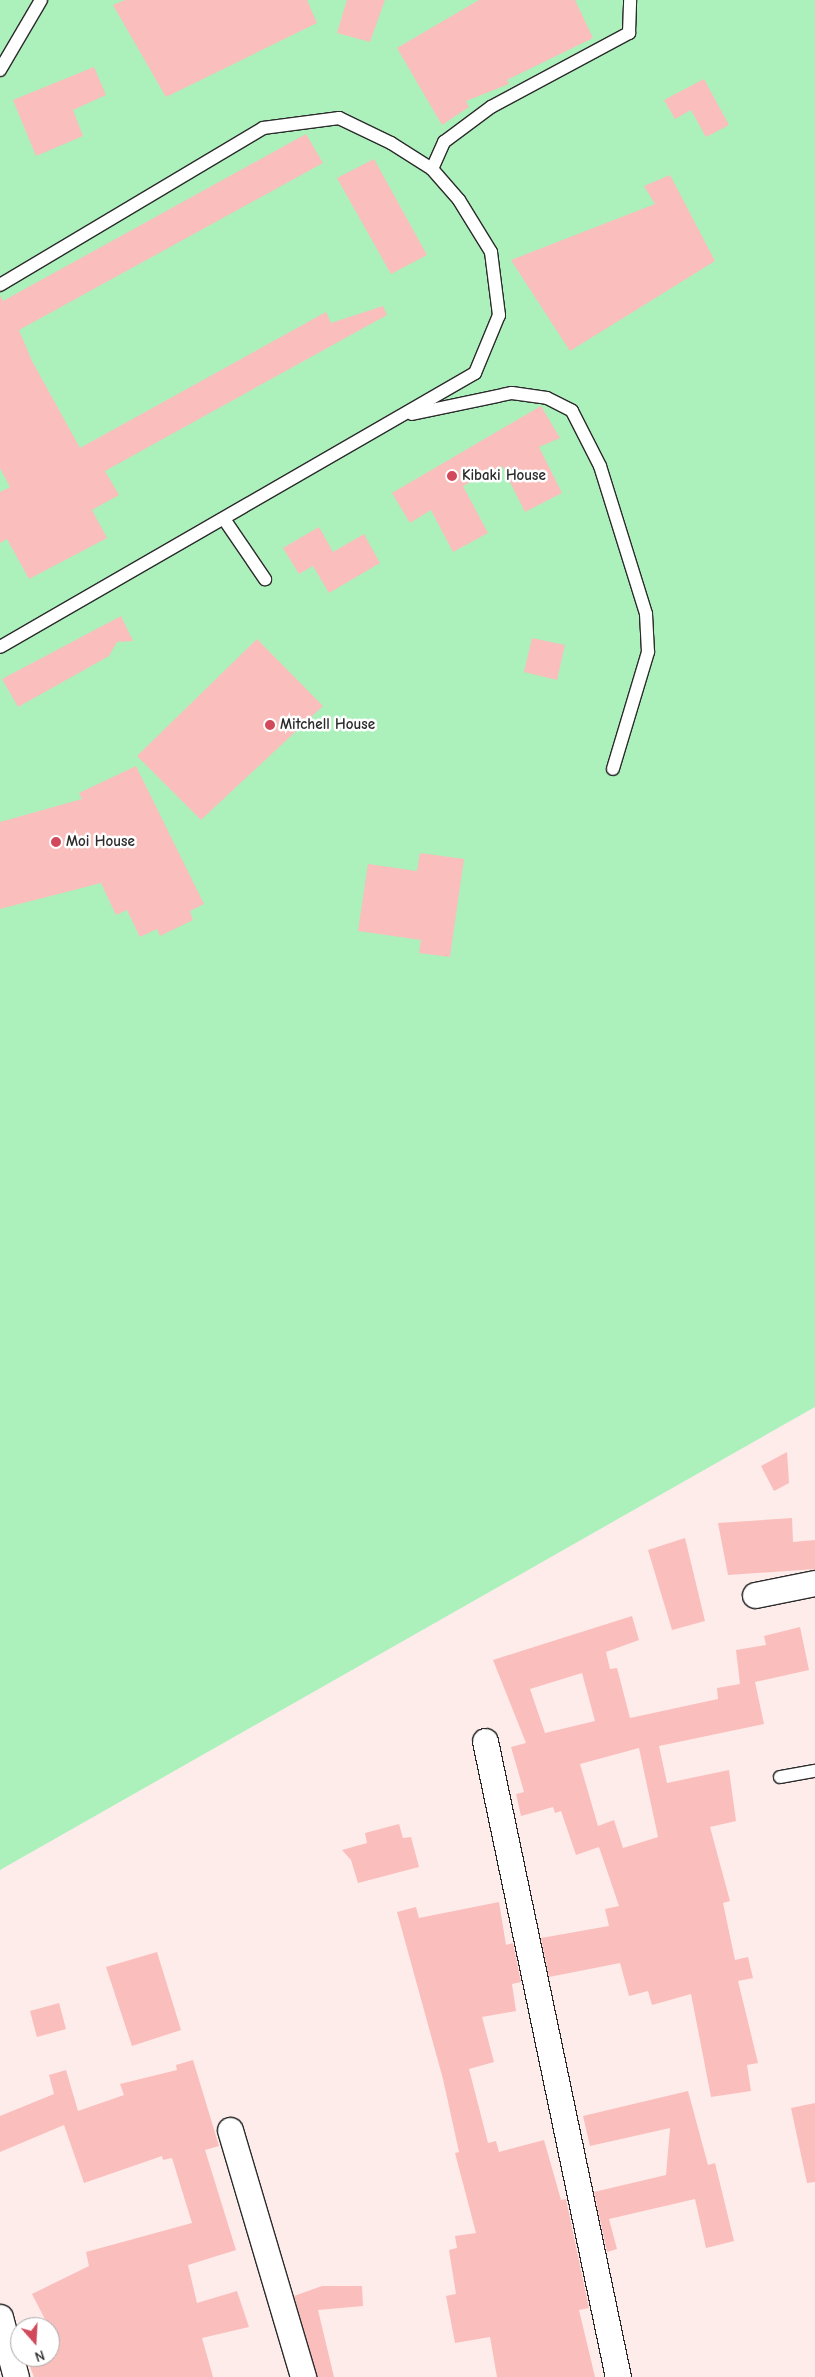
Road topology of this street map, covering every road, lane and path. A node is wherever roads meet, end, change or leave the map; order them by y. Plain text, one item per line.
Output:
1 (41, 0) edge
2 (630, 0) edge
3 (0, 70) edge
4 (432, 169) junction
5 (0, 285) edge
6 (400, 416) junction
7 (224, 520) junction
8 (265, 579) dead end
9 (0, 647) edge
10 (613, 769) dead end
11 (815, 1583) edge
12 (755, 1595) dead end
13 (485, 1741) dead end
14 (815, 1771) edge
15 (780, 1777) dead end
16 (230, 2130) dead end
17 (0, 2317) edge
18 (16, 2377) edge
19 (303, 2377) edge
20 (618, 2377) edge

1 - 3 lane
2 - 4 lane
4 - 5 lane
4 - 6 lane
6 - 7 lane
6 - 10 lane
7 - 8 lane
7 - 9 lane
11 - 12 street
13 - 20 street
14 - 15 lane
16 - 19 street
17 - 18 street

